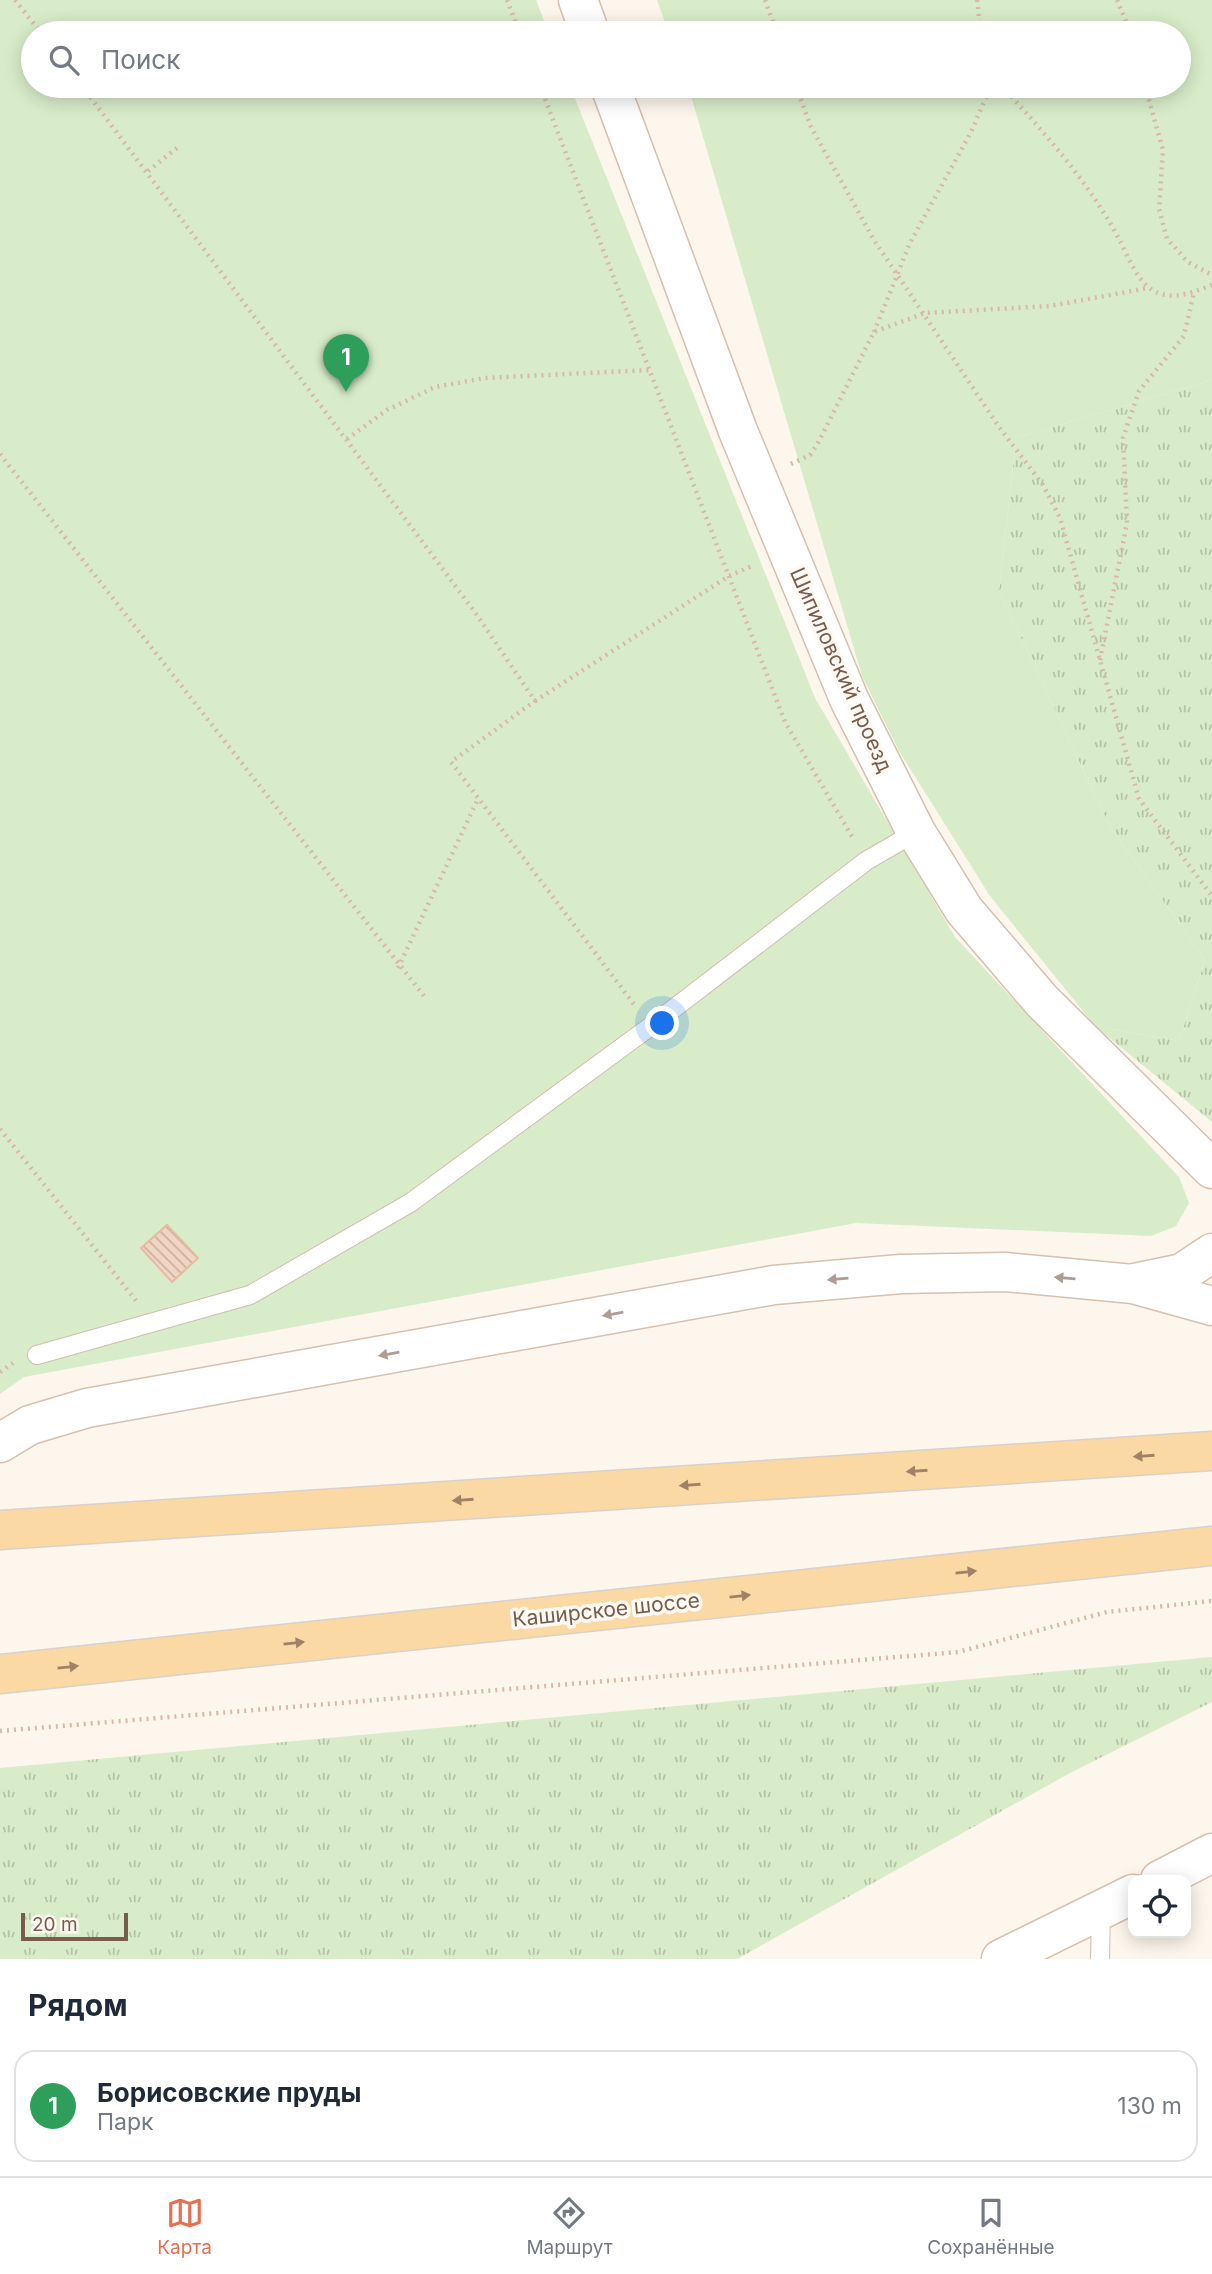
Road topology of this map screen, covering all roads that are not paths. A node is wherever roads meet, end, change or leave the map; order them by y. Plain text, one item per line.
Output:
1 (578, 0) edge
2 (586, 21) edge
3 (614, 98) edge
4 (916, 832) junction
5 (1208, 1170) edge
6 (1212, 1253) edge
7 (1133, 1284) junction
8 (1212, 1306) edge
9 (37, 1355) dead end
10 (0, 1443) edge
11 (1212, 1451) edge
12 (0, 1530) edge
13 (1212, 1546) edge
14 (0, 1674) edge
15 (1212, 1853) edge
16 (1170, 1875) edge
17 (1117, 1902) edge
18 (1001, 1959) edge
19 (1100, 1959) edge

1 - 2 main road
3 - 4 main road, Шипиловский проезд
4 - 5 main road, Шипиловский проезд
4 - 9 lane
6 - 7 main road
7 - 8 main road
7 -> 10 main road
11 -> 12 main road
14 -> 13 main road, Каширское шоссе
15 - 16 main road
17 - 18 main road
17 - 19 lane

